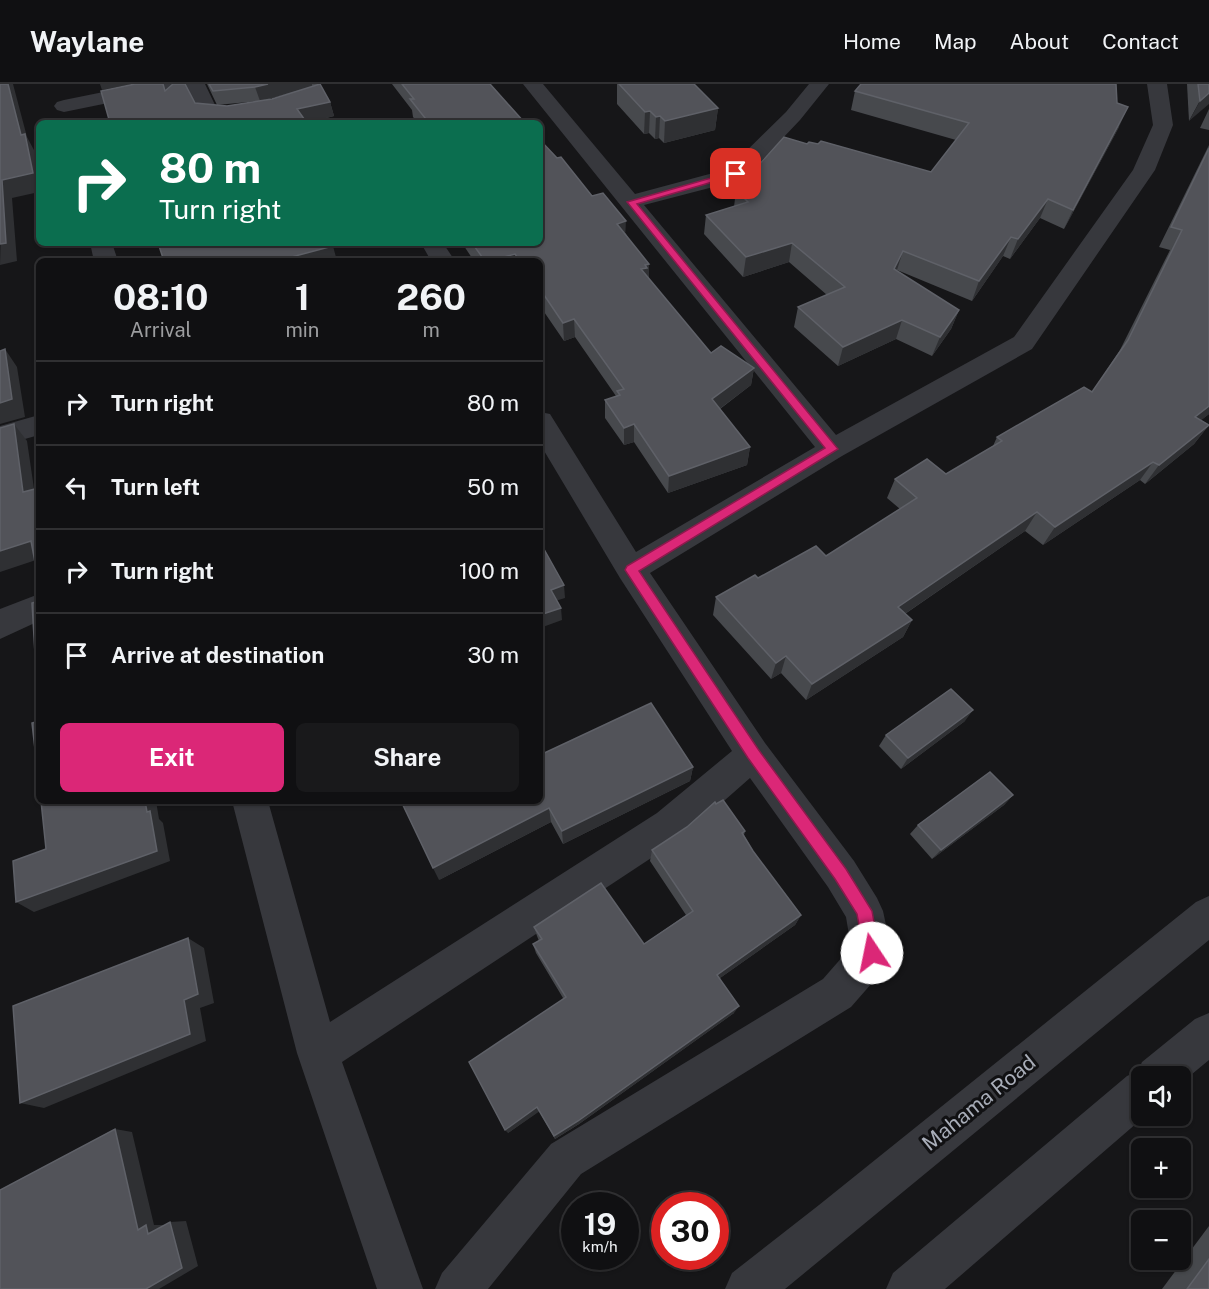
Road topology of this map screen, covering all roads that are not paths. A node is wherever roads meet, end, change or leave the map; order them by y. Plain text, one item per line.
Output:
1 (60, 84) edge
2 (172, 84) edge
3 (195, 84) edge
4 (533, 84) edge
5 (819, 84) edge
6 (1157, 84) edge
7 (257, 108) edge
8 (67, 114) edge
9 (632, 202) junction
10 (36, 426) edge
11 (543, 426) edge
12 (0, 436) edge
13 (832, 449) junction
14 (631, 570) junction
15 (36, 609) edge
16 (0, 626) edge
17 (753, 754) junction
18 (251, 804) edge
19 (1209, 915) edge
20 (1209, 1033) edge
21 (318, 1053) junction
22 (1170, 1066) edge
23 (1131, 1100) edge
24 (400, 1289) edge
25 (458, 1289) edge
26 (748, 1289) edge
27 (909, 1289) edge

1 - 8 street
2 - 8 street
3 - 7 street
4 - 9 street
5 - 9 street
6 - 13 street
9 - 13 street
10 - 12 street
11 - 14 street
13 - 14 street
14 - 17 street
15 - 16 street
17 - 21 street
17 - 25 street
18 - 21 street
19 - 26 street, Mahama Road
20 - 22 street
21 - 24 street
23 - 27 street

